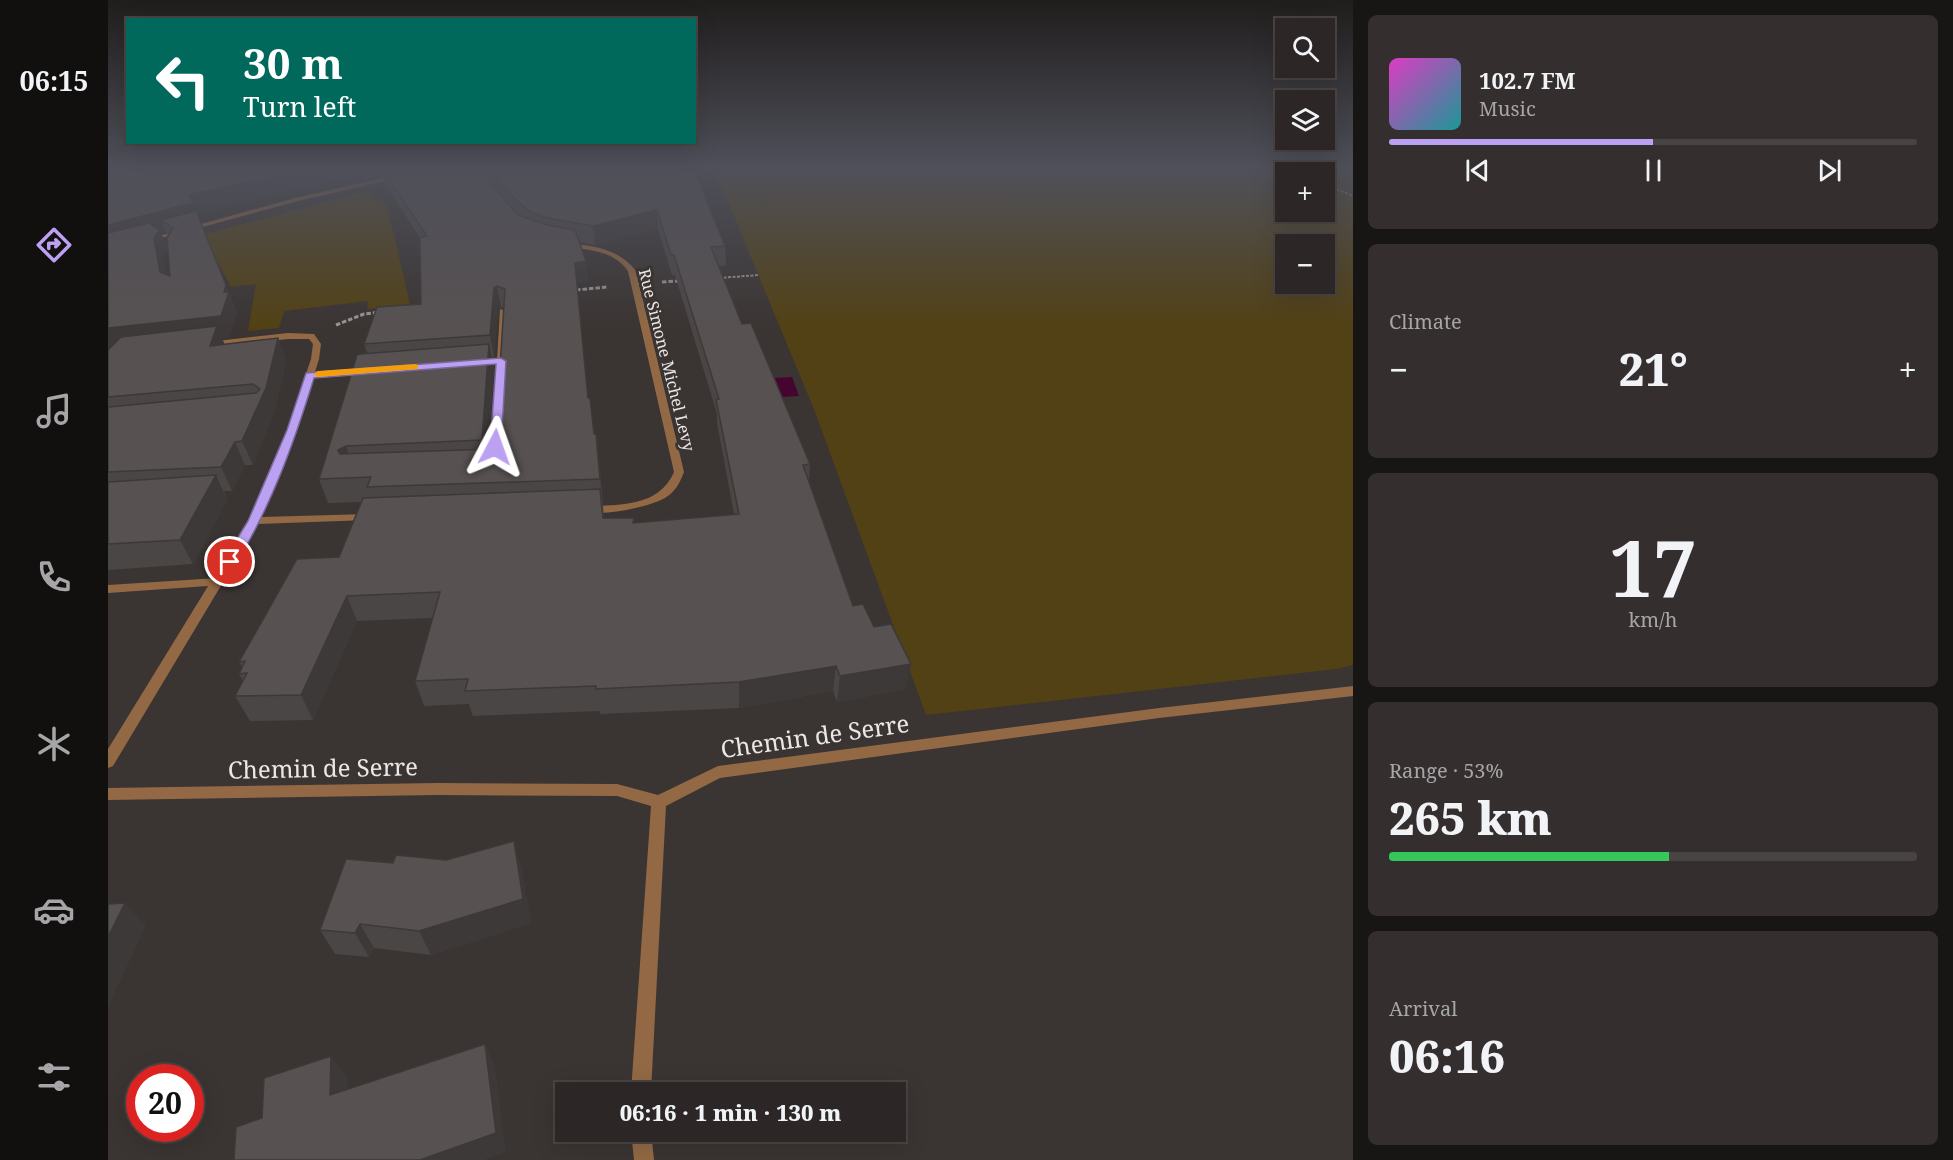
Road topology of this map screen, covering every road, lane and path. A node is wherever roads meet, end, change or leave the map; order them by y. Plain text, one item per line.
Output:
1 (216, 221) edge
2 (158, 237) junction
3 (138, 243) edge
4 (167, 243) edge
5 (558, 244) edge
6 (759, 275) dead end
7 (714, 278) edge
8 (680, 281) edge
9 (634, 284) junction
10 (576, 290) edge
11 (388, 311) edge
12 (503, 311) edge
13 (310, 336) junction
14 (197, 346) edge
15 (489, 362) edge
16 (382, 370) edge
17 (310, 375) junction
18 (577, 509) edge
19 (377, 517) edge
20 (254, 521) junction
21 (218, 582) junction
22 (108, 589) edge
23 (1353, 691) edge
24 (108, 762) edge
25 (108, 794) edge
26 (658, 802) junction
27 (641, 1082) edge
28 (642, 1142) edge
29 (644, 1160) edge

1 - 2 street
2 - 3 street
2 - 4 street
5 - 9 street, Rue Simone Michel Levy
6 - 7 path
8 - 9 path
9 - 10 path
9 - 18 street, Rue Simone Michel Levy
11 - 13 path
12 - 15 street
13 - 14 street
13 - 17 street
16 - 17 street
17 - 20 street
19 - 20 street
20 - 21 street
21 - 22 street
21 - 24 street
23 - 26 street, Chemin de Serre
25 - 26 street, Chemin de Serre
26 - 27 street
28 - 29 street

